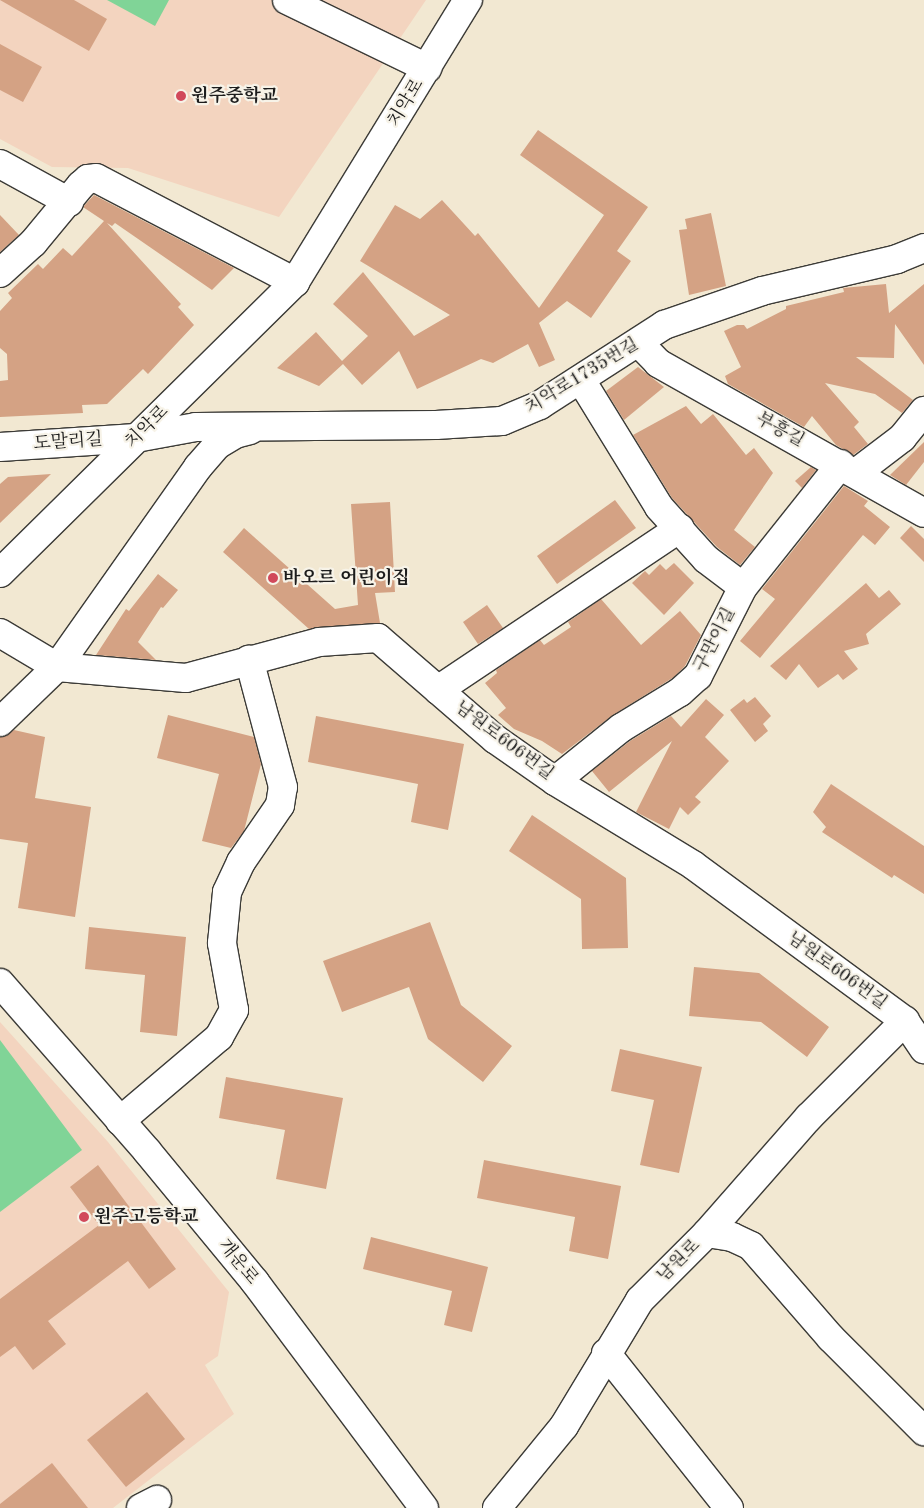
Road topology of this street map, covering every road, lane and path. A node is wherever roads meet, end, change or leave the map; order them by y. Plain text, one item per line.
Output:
1 (287, 0) edge
2 (468, 0) edge
3 (427, 68) junction
4 (0, 164) edge
5 (69, 202) junction
6 (924, 248) edge
7 (0, 273) edge
8 (295, 282) junction
9 (638, 343) junction
10 (581, 380) junction
11 (924, 411) edge
12 (264, 426) junction
13 (136, 438) junction
14 (0, 447) edge
15 (848, 469) junction
16 (924, 513) edge
17 (680, 528) junction
18 (0, 573) edge
19 (743, 587) junction
20 (0, 633) edge
21 (249, 659) junction
22 (58, 667) junction
23 (438, 690) junction
24 (0, 722) edge
25 (555, 781) junction
26 (0, 984) edge
27 (906, 1021) junction
28 (924, 1049) edge
29 (120, 1120) junction
30 (707, 1233) junction
31 (606, 1353) junction
32 (924, 1431) edge
33 (423, 1508) edge
34 (497, 1508) edge
35 (729, 1508) edge

1 - 3 street
2 - 3 street, 치악로
3 - 8 street, 치악로
4 - 5 street
5 - 7 street
5 - 8 street
6 - 9 street, 치악로1735번길
8 - 13 street, 치악로
9 - 10 street, 치악로1735번길
9 - 15 street, 부흥길
10 - 12 street, 치악로1735번길
10 - 17 street
11 - 15 street, 구만이길
12 - 13 street, 치악로1735번길
12 - 22 street
13 - 14 street, 도말리길
13 - 18 street, 치악로
15 - 16 street, 부흥길
15 - 19 street, 구만이길
17 - 19 street
17 - 23 street
19 - 25 street, 구만이길
20 - 22 street
21 - 22 street, 남원로606번길
21 - 23 street, 남원로606번길
21 - 29 street
22 - 24 street
23 - 25 street, 남원로606번길
25 - 27 street, 남원로606번길
26 - 29 street, 개운로
27 - 28 street, 남원로606번길
27 - 30 street, 남원로606번길
29 - 33 street, 개운로
30 - 31 street, 남원로
30 - 32 street, 남원로
31 - 34 street, 남원로
31 - 35 street

